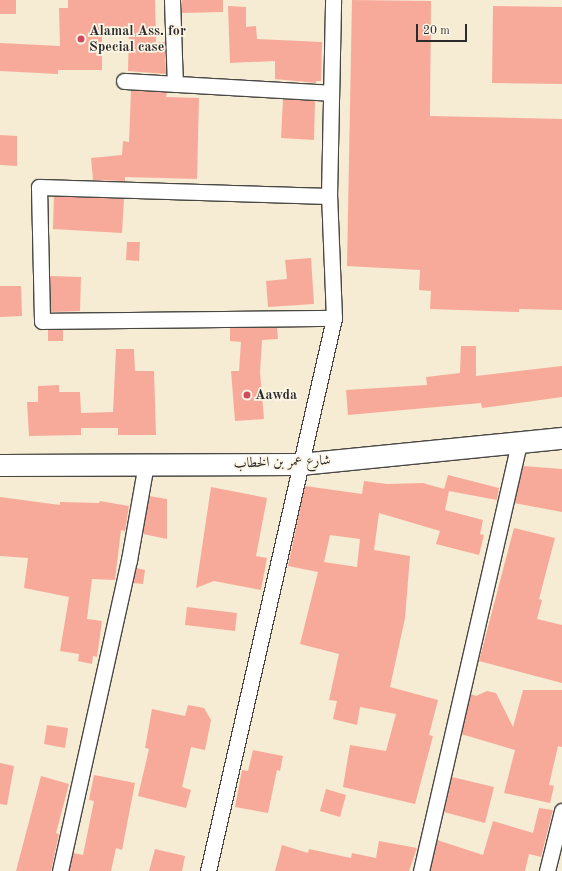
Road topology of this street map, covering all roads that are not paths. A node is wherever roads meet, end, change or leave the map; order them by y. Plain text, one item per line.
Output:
1 (172, 0) edge
2 (333, 0) edge
3 (124, 81) dead end
4 (175, 84) junction
5 (331, 93) junction
6 (329, 196) junction
7 (334, 318) junction
8 (562, 438) edge
9 (519, 442) junction
10 (146, 464) junction
11 (300, 464) junction
12 (0, 465) edge
13 (562, 811) edge
14 (60, 871) edge
15 (208, 871) edge
16 (421, 871) edge
17 (548, 871) edge

1 - 4 street
2 - 5 street
3 - 4 street
4 - 5 street
5 - 6 street
6 - 7 street
6 - 7 street
7 - 11 street
8 - 9 main road, شارع عمر بن الخطاب
9 - 11 main road, شارع عمر بن الخطاب
9 - 16 street
10 - 11 main road, شارع عمر بن الخطاب
10 - 12 main road, شارع عمر بن الخطاب
10 - 14 street
11 - 15 street
13 - 17 street

